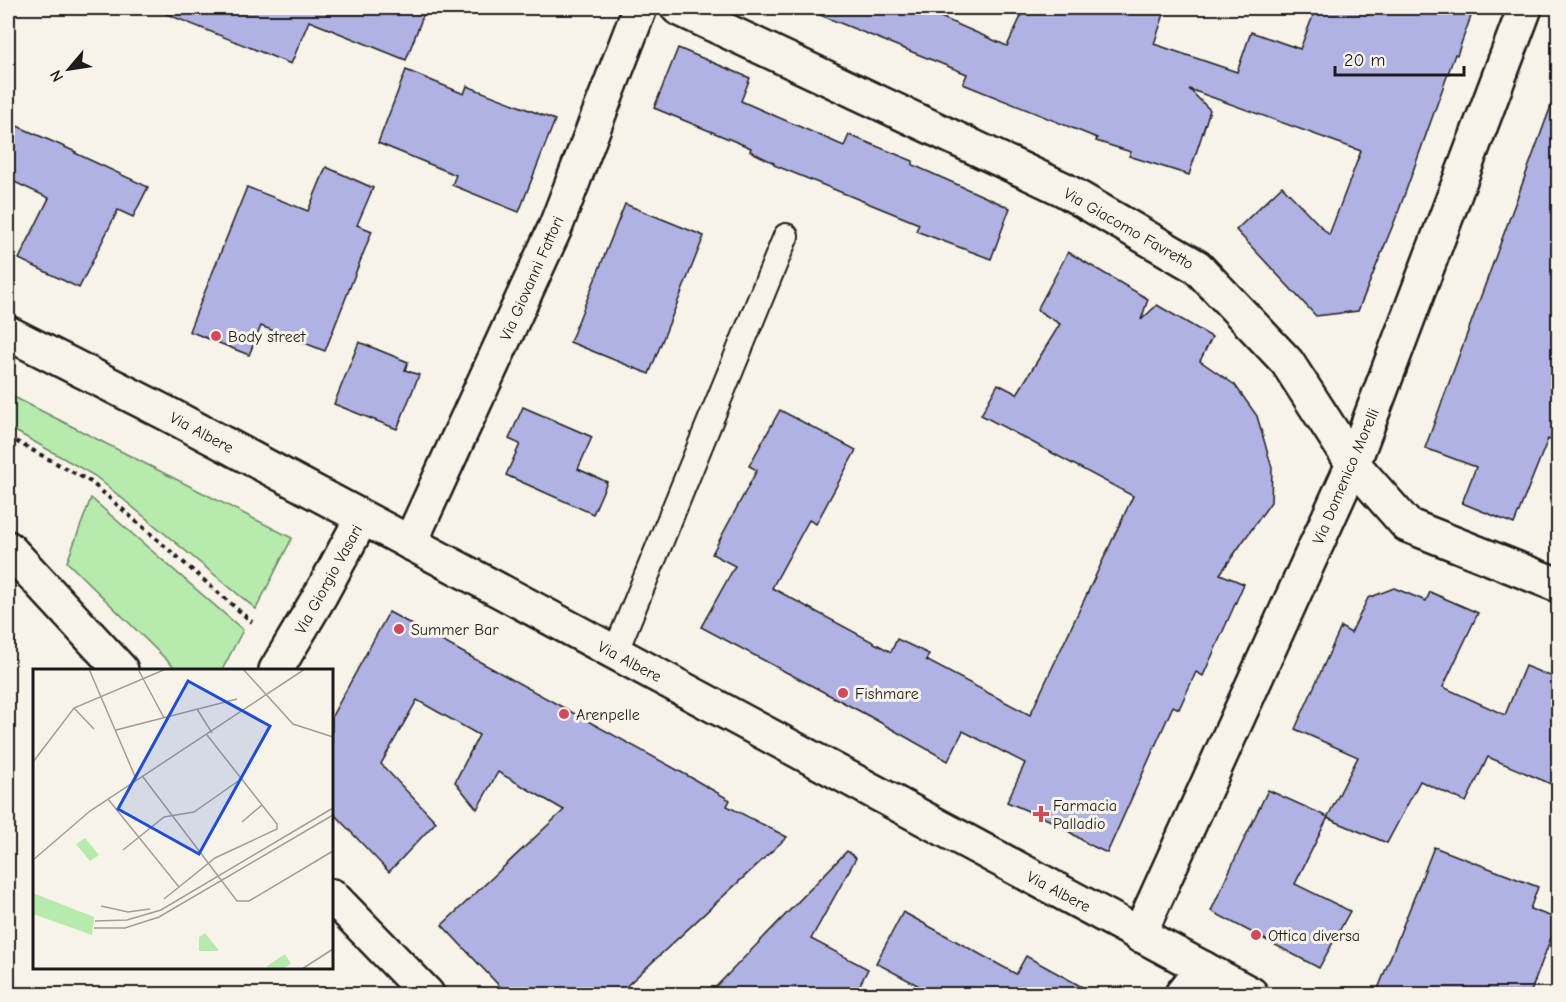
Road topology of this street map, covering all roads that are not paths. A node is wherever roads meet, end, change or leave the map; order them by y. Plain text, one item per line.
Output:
1 (640, 8) edge
2 (678, 8) edge
3 (1525, 8) edge
4 (786, 236) dead end
5 (8, 333) edge
6 (1353, 464) junction
7 (362, 518) junction
8 (410, 543) junction
9 (8, 548) edge
10 (1558, 585) edge
11 (615, 653) junction
12 (120, 669) edge
13 (277, 669) edge
14 (333, 897) edge
15 (1139, 934) junction
16 (1203, 968) junction
17 (427, 994) edge
18 (1182, 994) edge
19 (1251, 994) edge

1 - 8 street, Via Giovanni Fattori
2 - 6 street, Via Giacomo Favretto
3 - 6 street, Via Domenico Morelli
4 - 11 lane
5 - 7 street, Via Albere
6 - 10 street, Via Giacomo Favretto
6 - 15 street, Via Domenico Morelli
7 - 8 street, Via Albere
7 - 13 street, Via Giorgio Vasari
8 - 11 street, Via Albere
9 - 12 street
11 - 15 street, Via Albere
14 - 17 street
15 - 16 street, Via Albere
16 - 18 street
16 - 19 street, Via Albere

